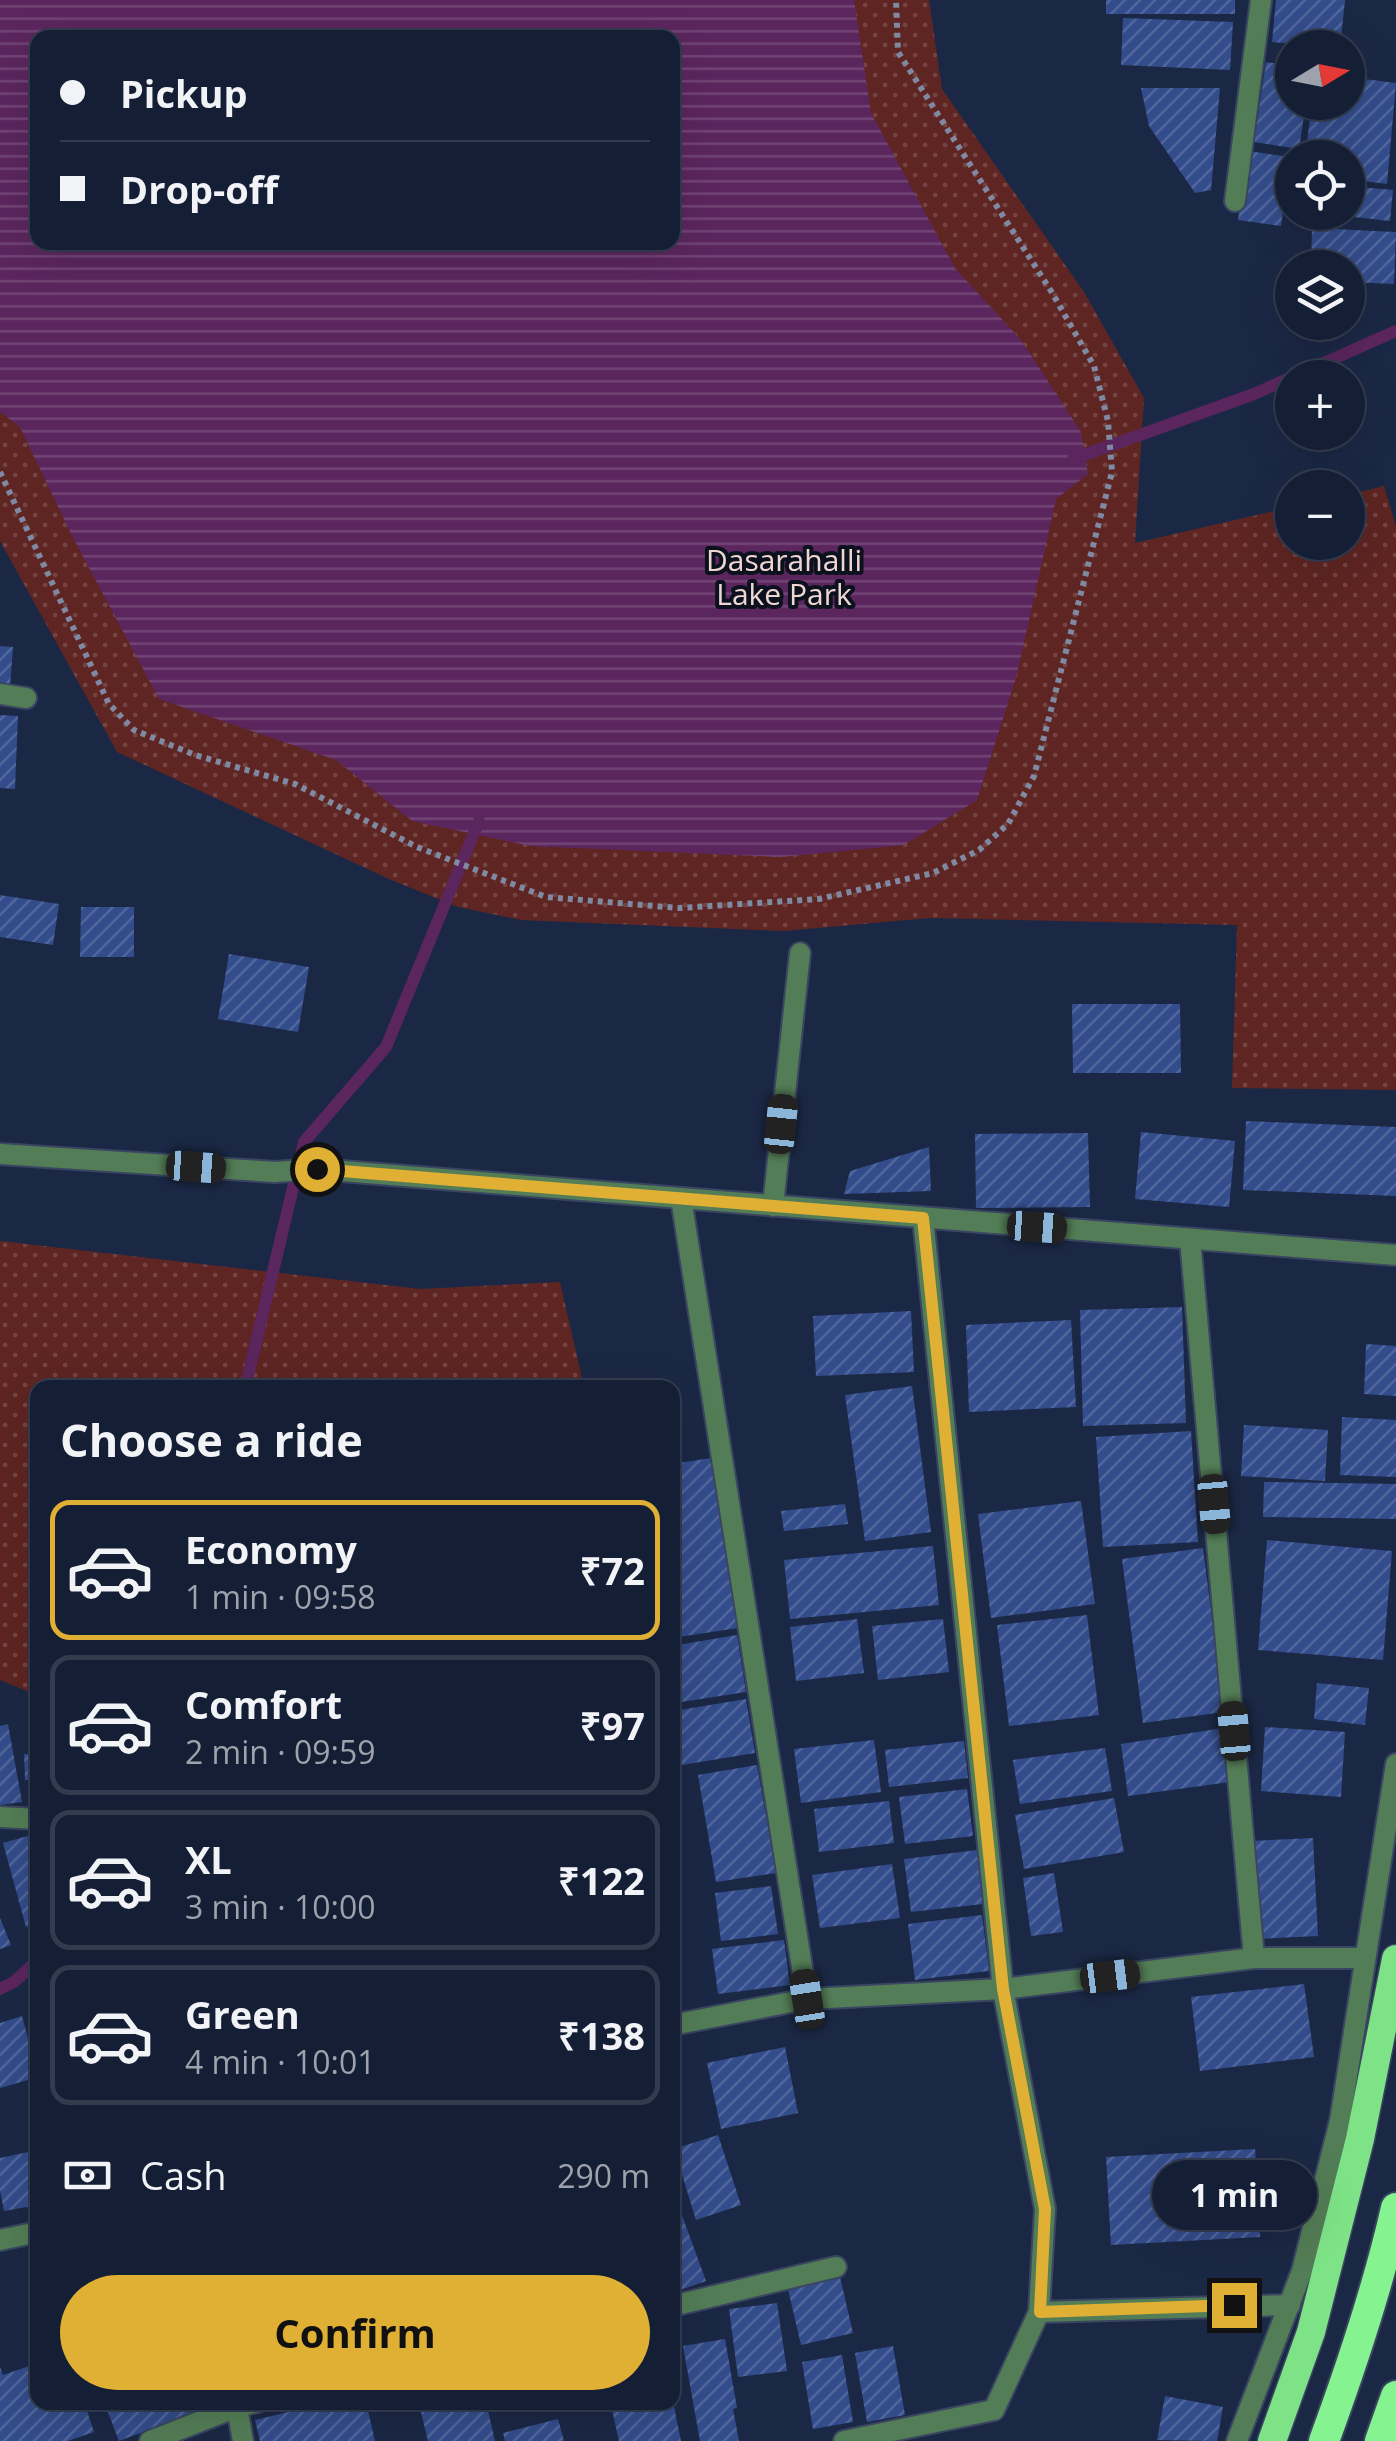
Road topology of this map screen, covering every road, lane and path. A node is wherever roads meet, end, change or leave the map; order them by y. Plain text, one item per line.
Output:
1 (896, 0) edge
2 (1261, 0) edge
3 (1235, 201) dead end
4 (0, 472) edge
5 (0, 694) edge
6 (26, 698) dead end
7 (800, 953) dead end
8 (0, 1154) edge
9 (682, 1198) junction
10 (773, 1206) junction
11 (923, 1218) junction
12 (1190, 1239) junction
13 (1396, 1255) edge
14 (1396, 1764) edge
15 (0, 1817) edge
16 (30, 1819) edge
17 (1254, 1958) junction
18 (1365, 1958) junction
19 (1396, 1959) edge
20 (1003, 1989) junction
21 (807, 1999) junction
22 (680, 2024) edge
23 (1396, 2208) edge
24 (30, 2234) edge
25 (0, 2240) edge
26 (836, 2268) dead end
27 (680, 2304) edge
28 (1290, 2305) junction
29 (1040, 2312) junction
30 (1396, 2396) edge
31 (228, 2410) edge
32 (243, 2410) edge
33 (150, 2441) edge
34 (243, 2441) edge
35 (844, 2441) edge
36 (1237, 2441) edge
37 (1272, 2441) edge
38 (1324, 2441) edge
39 (1380, 2441) edge

1 - 4 path
2 - 3 street
5 - 6 street
7 - 10 street
8 - 9 street
9 - 10 street
9 - 21 street
10 - 11 street
11 - 12 street
11 - 20 street
12 - 13 street
12 - 17 street
14 - 18 street
15 - 16 street
17 - 18 street
17 - 20 street
18 - 28 street
19 - 37 highway
20 - 21 street
20 - 29 street
21 - 22 street
23 - 38 highway
24 - 25 street
26 - 27 street
28 - 29 street
28 - 36 street
29 - 35 street
30 - 39 highway
31 - 33 street
32 - 34 street

